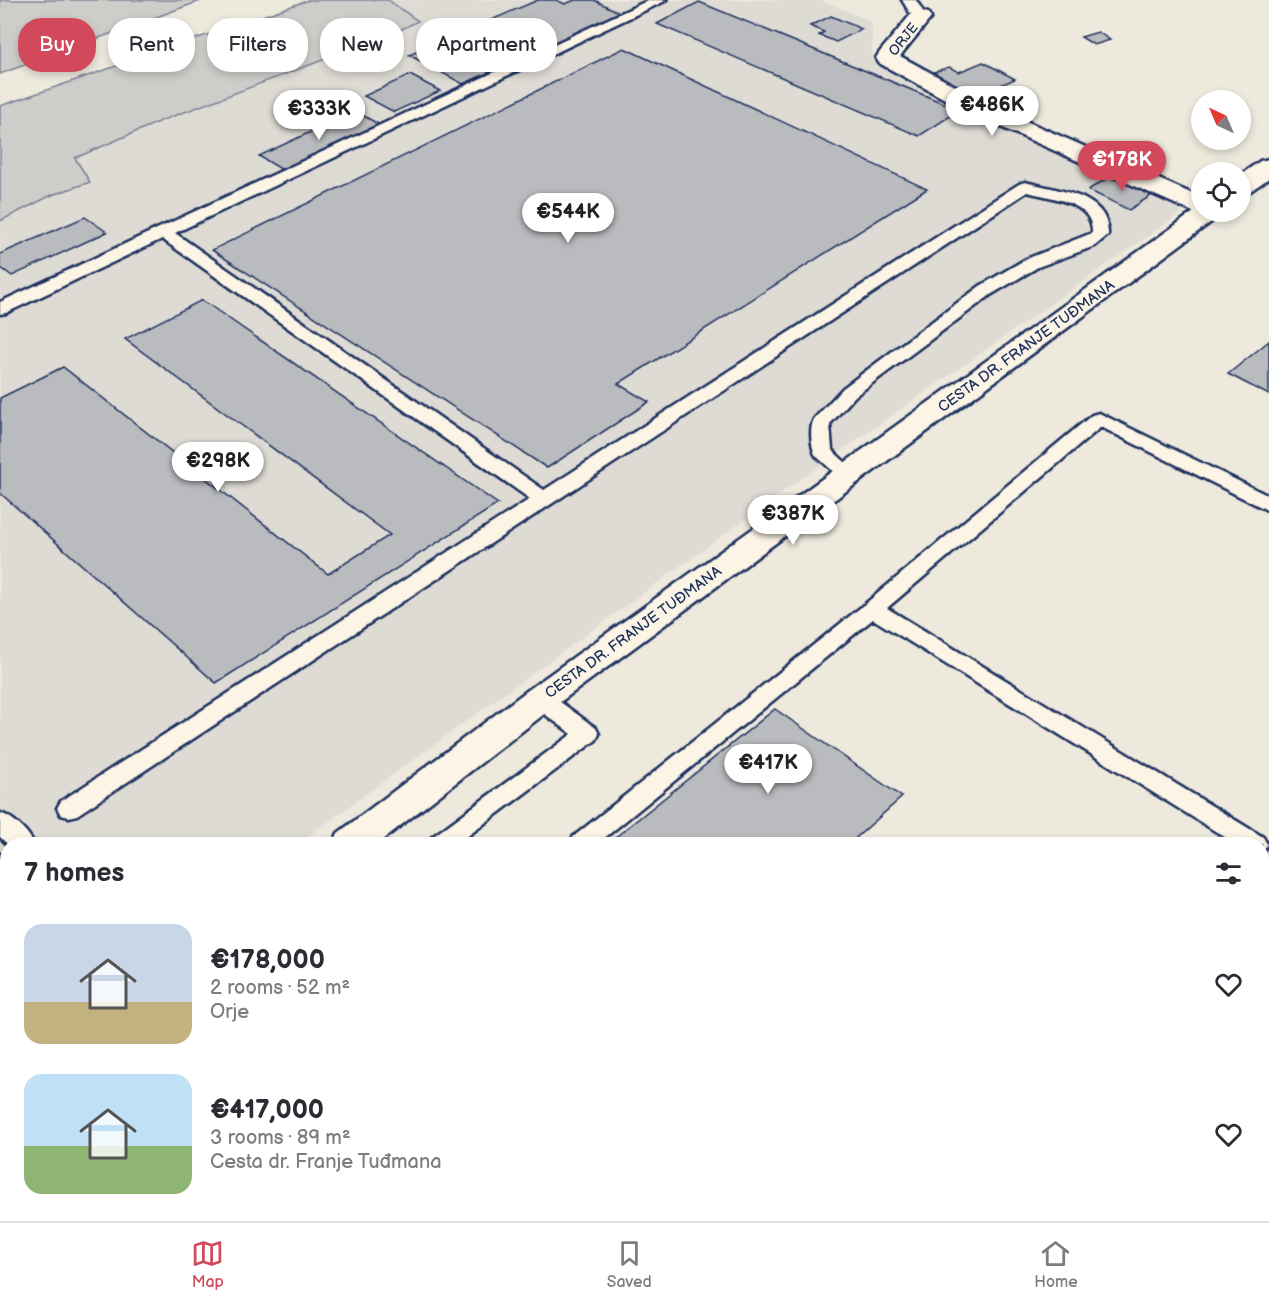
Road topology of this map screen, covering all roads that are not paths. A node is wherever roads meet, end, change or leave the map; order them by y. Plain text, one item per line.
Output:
1 (660, 0) edge
2 (915, 9) edge
3 (1269, 166) edge
4 (1251, 179) edge
5 (1191, 202) edge
6 (1195, 222) edge
7 (162, 232) junction
8 (0, 309) edge
9 (849, 475) junction
10 (544, 500) junction
11 (1269, 504) edge
12 (872, 609) junction
13 (540, 699) junction
14 (69, 808) dead end
15 (0, 822) edge
16 (15, 837) edge
17 (360, 837) edge
18 (449, 837) edge
19 (590, 837) edge
20 (1244, 837) edge

1 - 7 lane
2 - 5 main road, ORJE
3 - 4 main road
6 - 9 main road, CESTA DR. FRANJE TUĐMANA
7 - 8 lane
7 - 10 lane
9 - 10 lane
9 - 13 main road, CESTA DR. FRANJE TUĐMANA
10 - 14 lane
11 - 12 lane
12 - 19 lane
12 - 20 lane
13 - 17 main road, CESTA DR. FRANJE TUĐMANA
13 - 18 lane
15 - 16 lane

